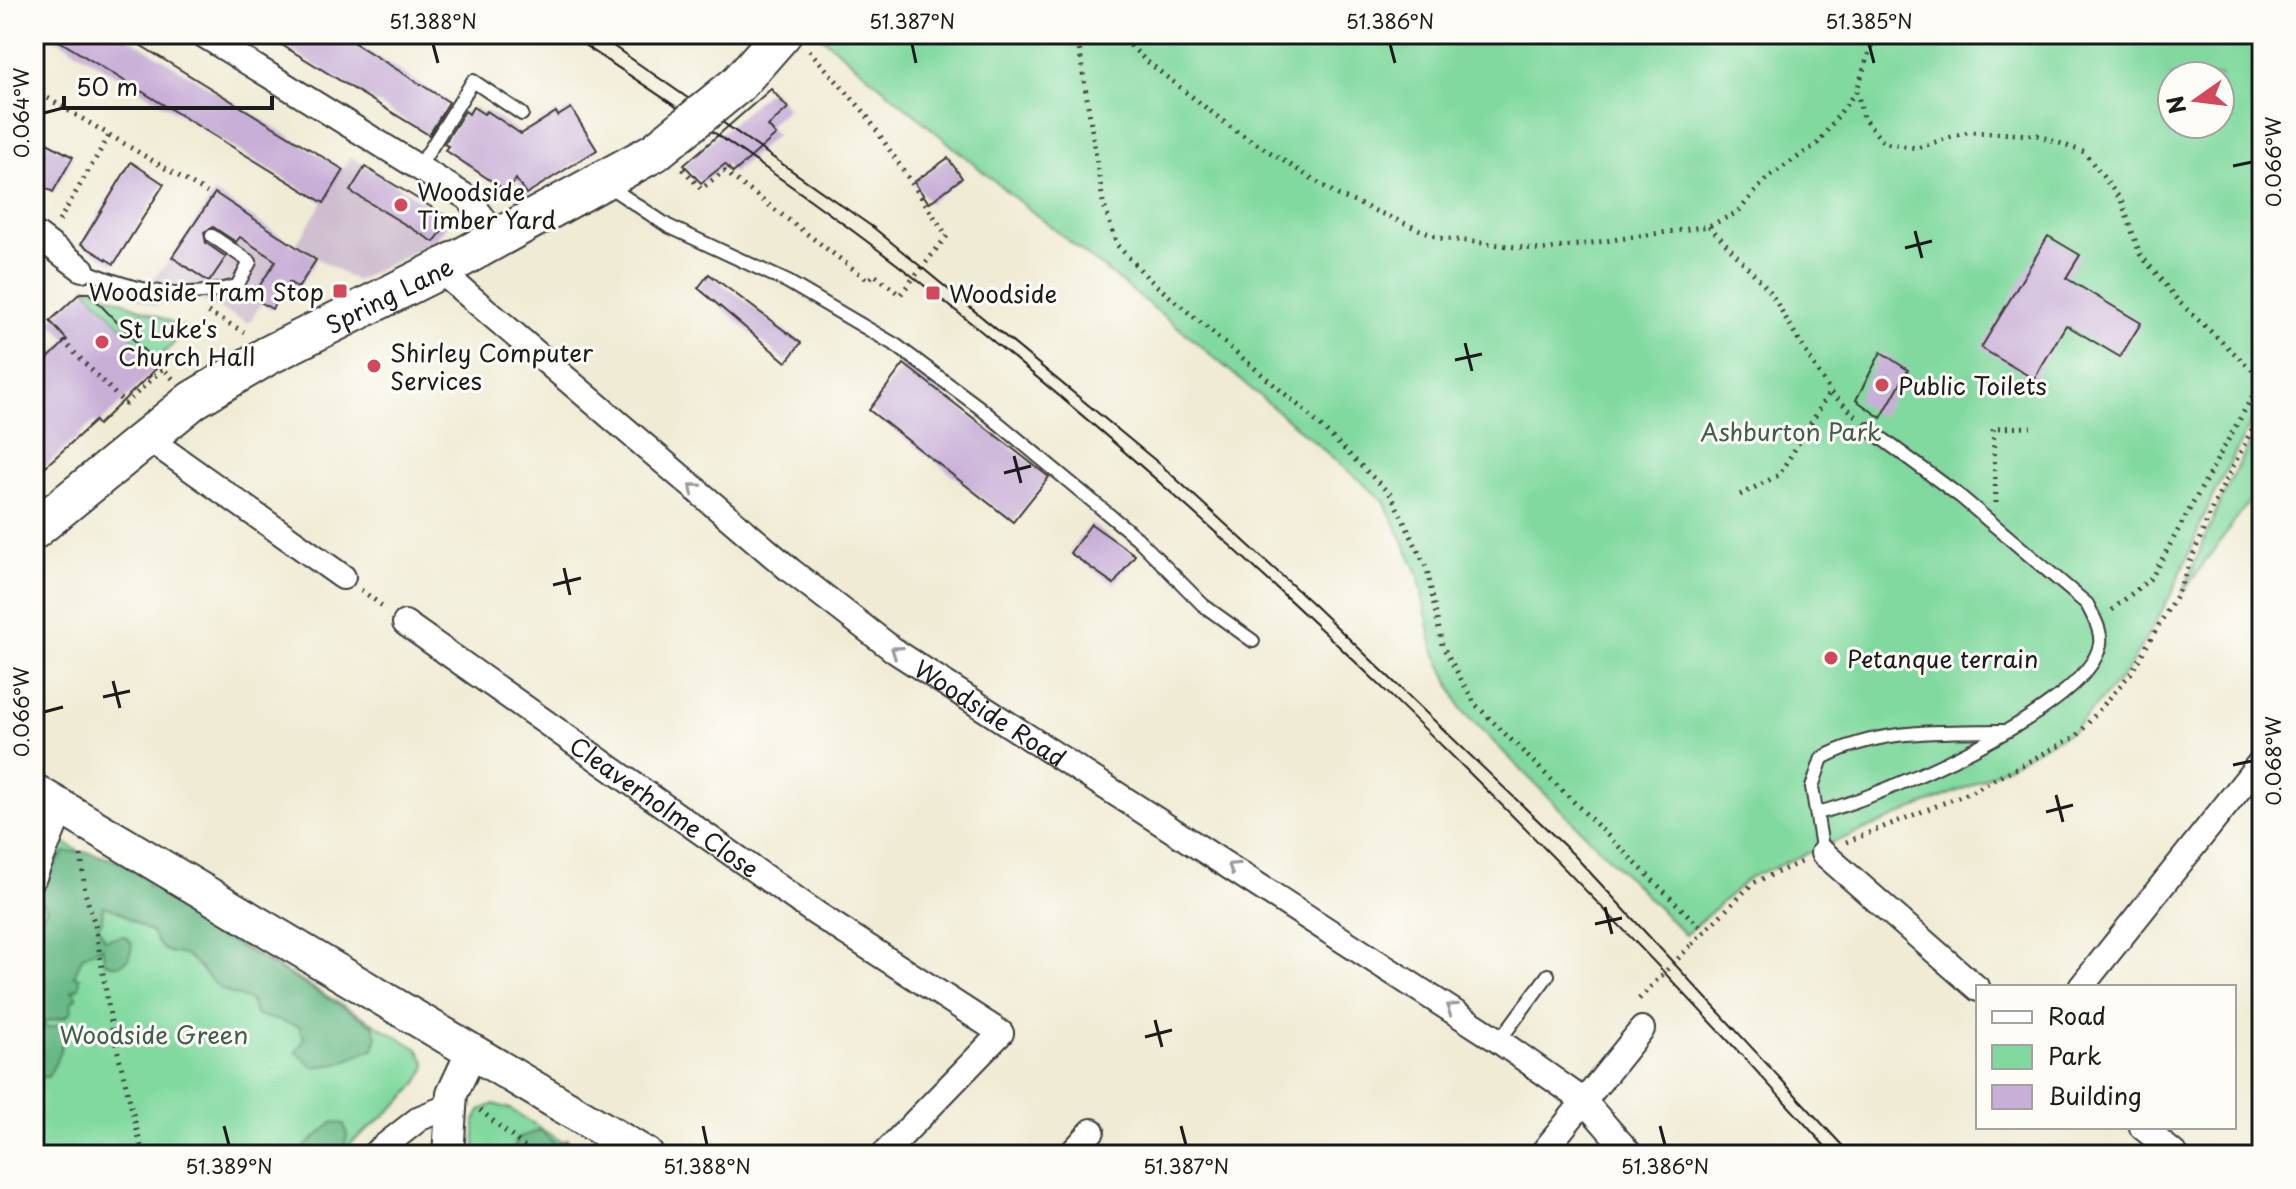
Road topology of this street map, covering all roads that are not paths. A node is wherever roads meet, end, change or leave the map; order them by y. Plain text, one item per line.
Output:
1 (202, 34) edge
2 (793, 39) edge
3 (522, 114) dead end
4 (419, 167) junction
5 (602, 181) junction
6 (212, 236) dead end
7 (40, 238) edge
8 (498, 238) junction
9 (82, 269) joint
10 (439, 270) junction
11 (1869, 429) road end
12 (146, 437) junction
13 (34, 530) edge
14 (343, 577) road end
15 (405, 623) road end
16 (1253, 641) dead end
17 (2006, 730) junction
18 (2262, 760) edge
19 (50, 807) edge
20 (1817, 813) junction
21 (1823, 853) joint
22 (34, 877) edge
23 (1548, 975) dead end
24 (2083, 985) edge
25 (1976, 987) edge
26 (1642, 1029) dead end
27 (1499, 1041) junction
28 (472, 1051) junction
29 (1584, 1101) junction
30 (450, 1106) junction
31 (2144, 1129) edge
32 (1092, 1131) dead end
33 (373, 1155) edge
34 (448, 1155) edge
35 (646, 1155) edge
36 (883, 1155) edge
37 (1070, 1155) edge
38 (1541, 1155) edge
39 (1631, 1155) edge
40 (2176, 1155) edge

1 - 4 street
2 - 5 main road, Spring Lane, bridge
3 - 4 lane
4 - 8 street
5 - 8 main road, Spring Lane
5 - 16 lane
6 - 9 lane
7 - 9 street
8 - 10 main road, Spring Lane
10 - 12 main road, Spring Lane
27 -> 10 street, Woodside Road
11 - 17 lane
12 - 13 main road, Spring Lane
12 - 14 street
15 - 36 street, Cleaverholme Close
17 - 20 lane
17 - 20 lane
18 - 24 street
19 - 22 street
19 - 28 main road
20 - 21 lane
21 - 25 street
23 - 27 lane
26 - 29 street
27 - 29 street, Woodside Road
28 - 30 street
28 - 35 main road
29 - 38 street
29 - 39 street, Woodside Road
30 - 33 street
30 - 34 street
31 - 40 street
32 - 37 street

